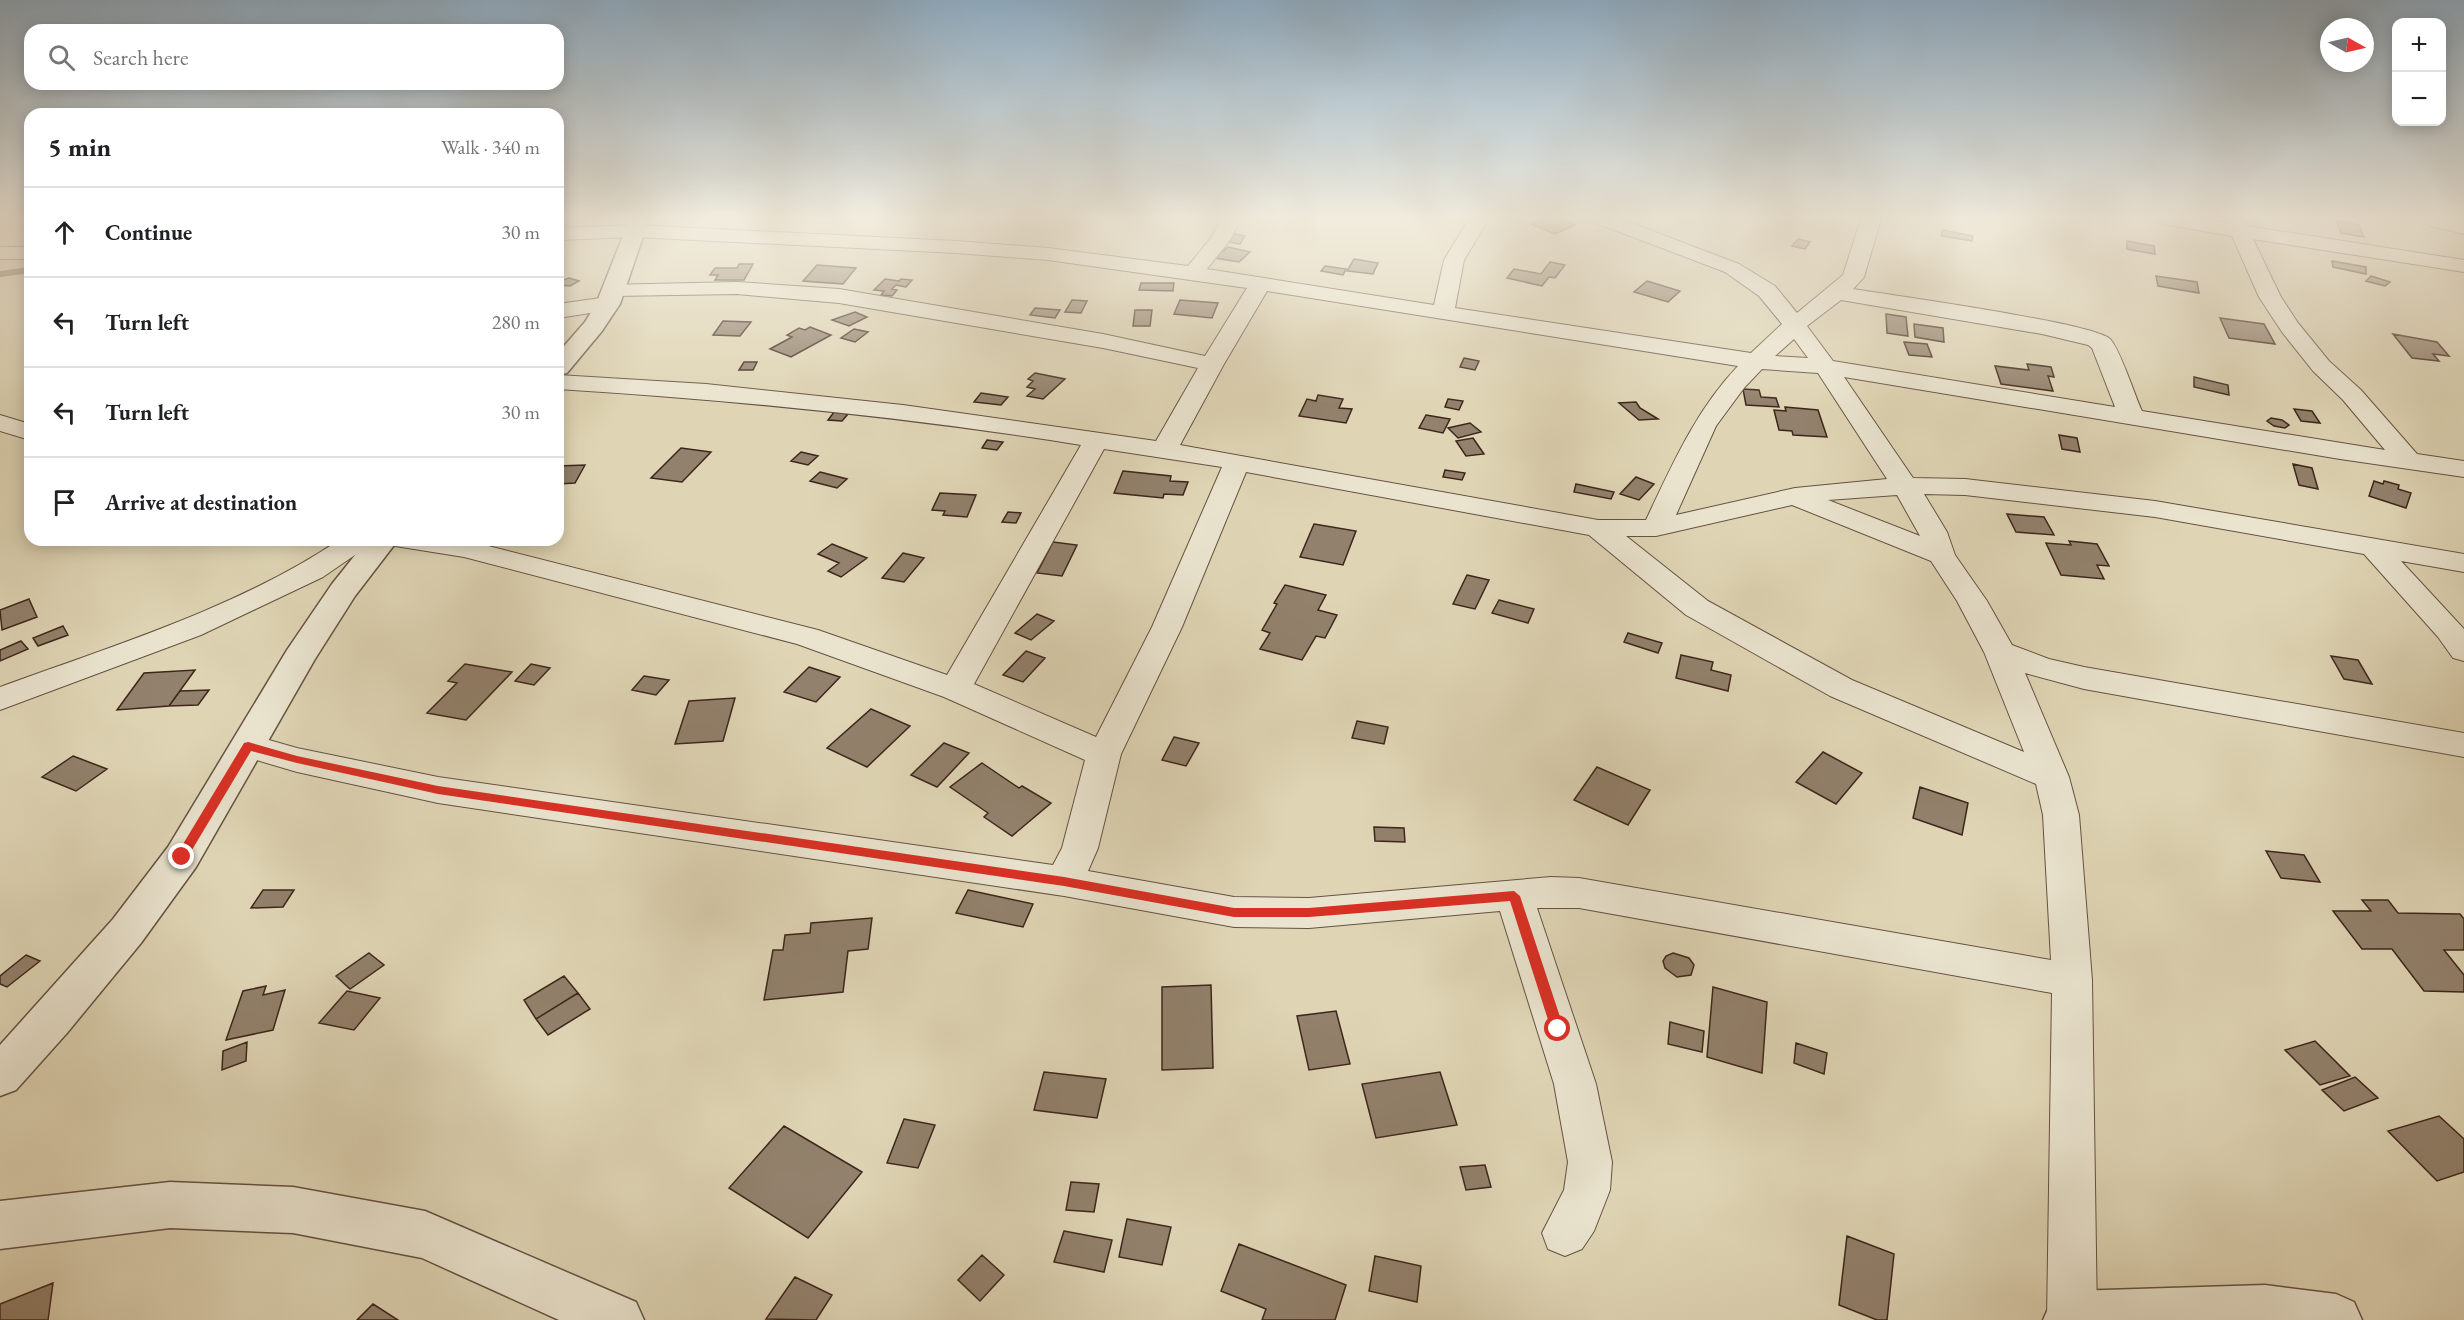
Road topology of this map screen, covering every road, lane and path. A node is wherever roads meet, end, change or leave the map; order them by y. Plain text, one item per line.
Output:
1 (617, 281) edge
2 (1235, 281) edge
3 (1450, 281) edge
4 (1751, 281) edge
5 (1850, 281) edge
6 (2262, 281) edge
7 (1260, 285) junction
8 (1837, 293) junction
9 (611, 297) junction
10 (564, 309) edge
11 (1443, 314) junction
12 (1796, 324) junction
13 (564, 361) edge
14 (1756, 361) junction
15 (1212, 364) junction
16 (1827, 367) junction
17 (564, 382) edge
18 (2131, 415) junction
19 (0, 423) edge
20 (24, 430) edge
21 (1097, 439) junction
22 (1165, 449) junction
23 (2409, 461) junction
24 (1237, 462) junction
25 (2464, 469) edge
26 (1905, 486) junction
27 (1795, 496) junction
28 (1598, 528) junction
29 (1656, 528) junction
30 (2371, 545) junction
31 (349, 546) edge
32 (378, 546) edge
33 (445, 546) edge
34 (1941, 555) junction
35 (2464, 563) edge
36 (2464, 651) edge
37 (2000, 652) junction
38 (955, 689) junction
39 (0, 699) edge
40 (248, 746) junction
41 (2464, 746) edge
42 (1104, 754) junction
43 (2052, 777) junction
44 (1064, 881) junction
45 (1514, 896) junction
46 (2072, 980) junction
47 (0, 1076) edge
48 (0, 1225) edge
49 (1565, 1233) dead end
50 (2071, 1319) edge
51 (618, 1320) edge
52 (2336, 1320) edge

1 - 9 street
2 - 7 street
3 - 11 street
4 - 12 street
5 - 8 street
6 - 23 street
7 - 11 street
7 - 15 street
8 - 12 street
8 - 18 street
9 - 10 street
9 - 13 street
9 - 15 street
11 - 14 street
12 - 14 street
12 - 16 street
14 - 16 street
14 - 29 street
15 - 22 street
16 - 18 street
16 - 26 street
17 - 21 street
18 - 23 street
19 - 20 street
21 - 22 street
21 - 38 street
22 - 24 street
23 - 25 street
24 - 28 street
24 - 42 street
26 - 27 street
26 - 30 street
26 - 34 street
27 - 29 street
27 - 34 street
28 - 29 street
28 - 43 street
30 - 35 street
30 - 36 street
31 - 39 street
32 - 40 street
33 - 38 street
34 - 37 street
37 - 41 street
37 - 43 street
38 - 42 street
40 - 44 street
40 - 47 street
42 - 44 street
43 - 46 street
44 - 45 street
45 - 46 street
45 - 49 street
46 - 50 street
48 - 51 street
50 - 52 street

